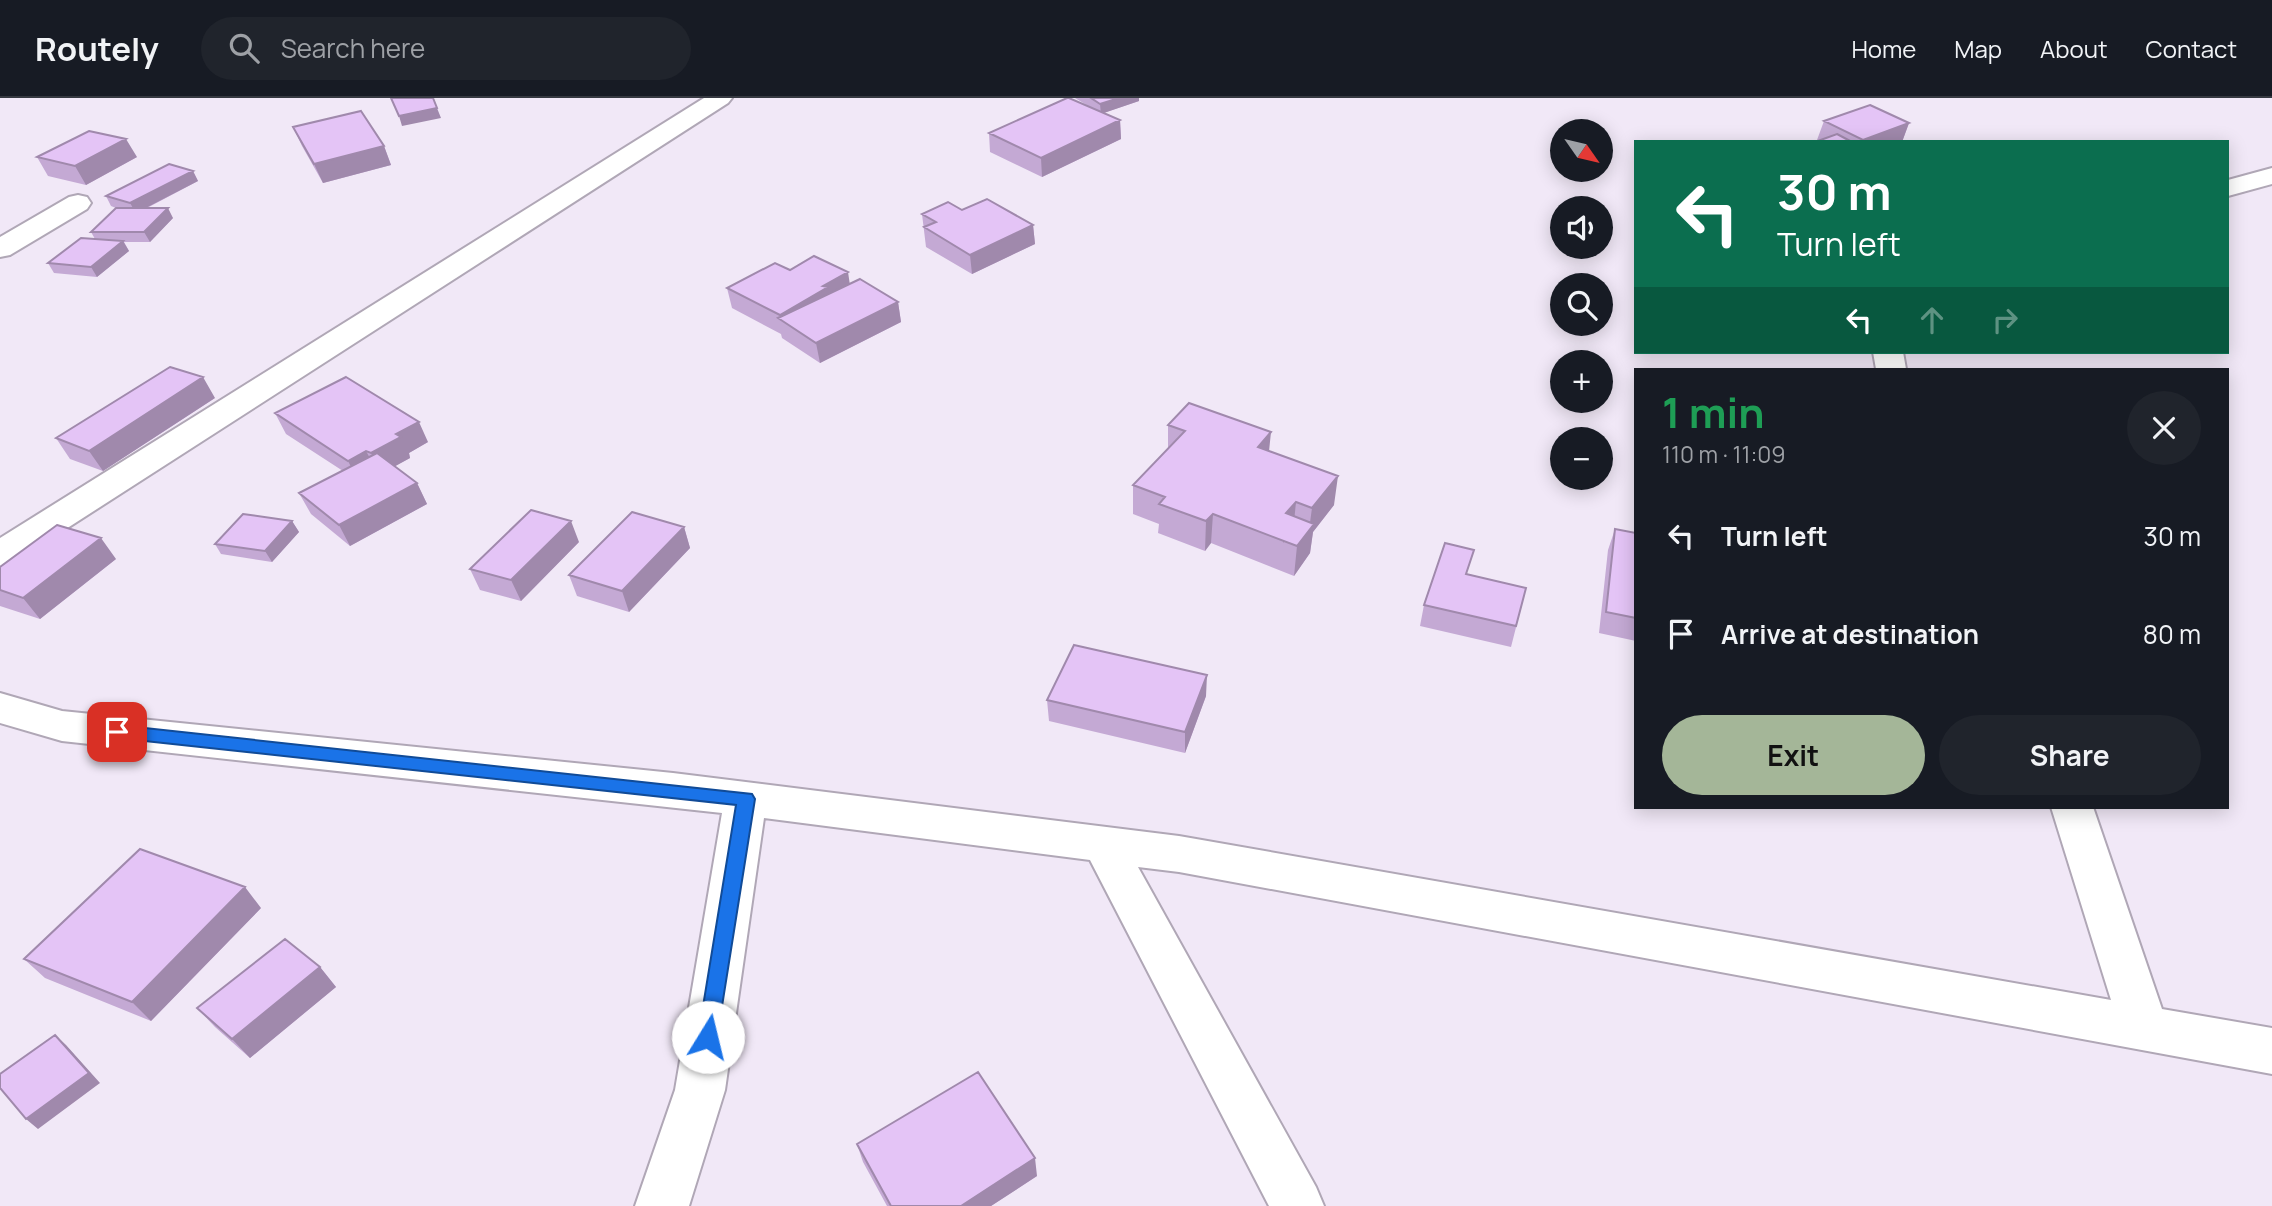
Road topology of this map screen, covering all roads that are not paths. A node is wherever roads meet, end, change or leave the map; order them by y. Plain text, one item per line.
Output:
1 (720, 98) edge
2 (2272, 176) edge
3 (2229, 188) edge
4 (78, 203) dead end
5 (0, 249) edge
6 (0, 554) edge
7 (0, 708) edge
8 (746, 799) junction
9 (2073, 809) edge
10 (1104, 845) junction
11 (2144, 1028) junction
12 (2272, 1051) edge
13 (662, 1206) edge
14 (1297, 1206) edge

1 - 6 street
2 - 3 street
4 - 5 street
7 - 8 street
8 - 10 street
8 - 13 street
9 - 11 street
10 - 11 street
10 - 14 street
11 - 12 street

